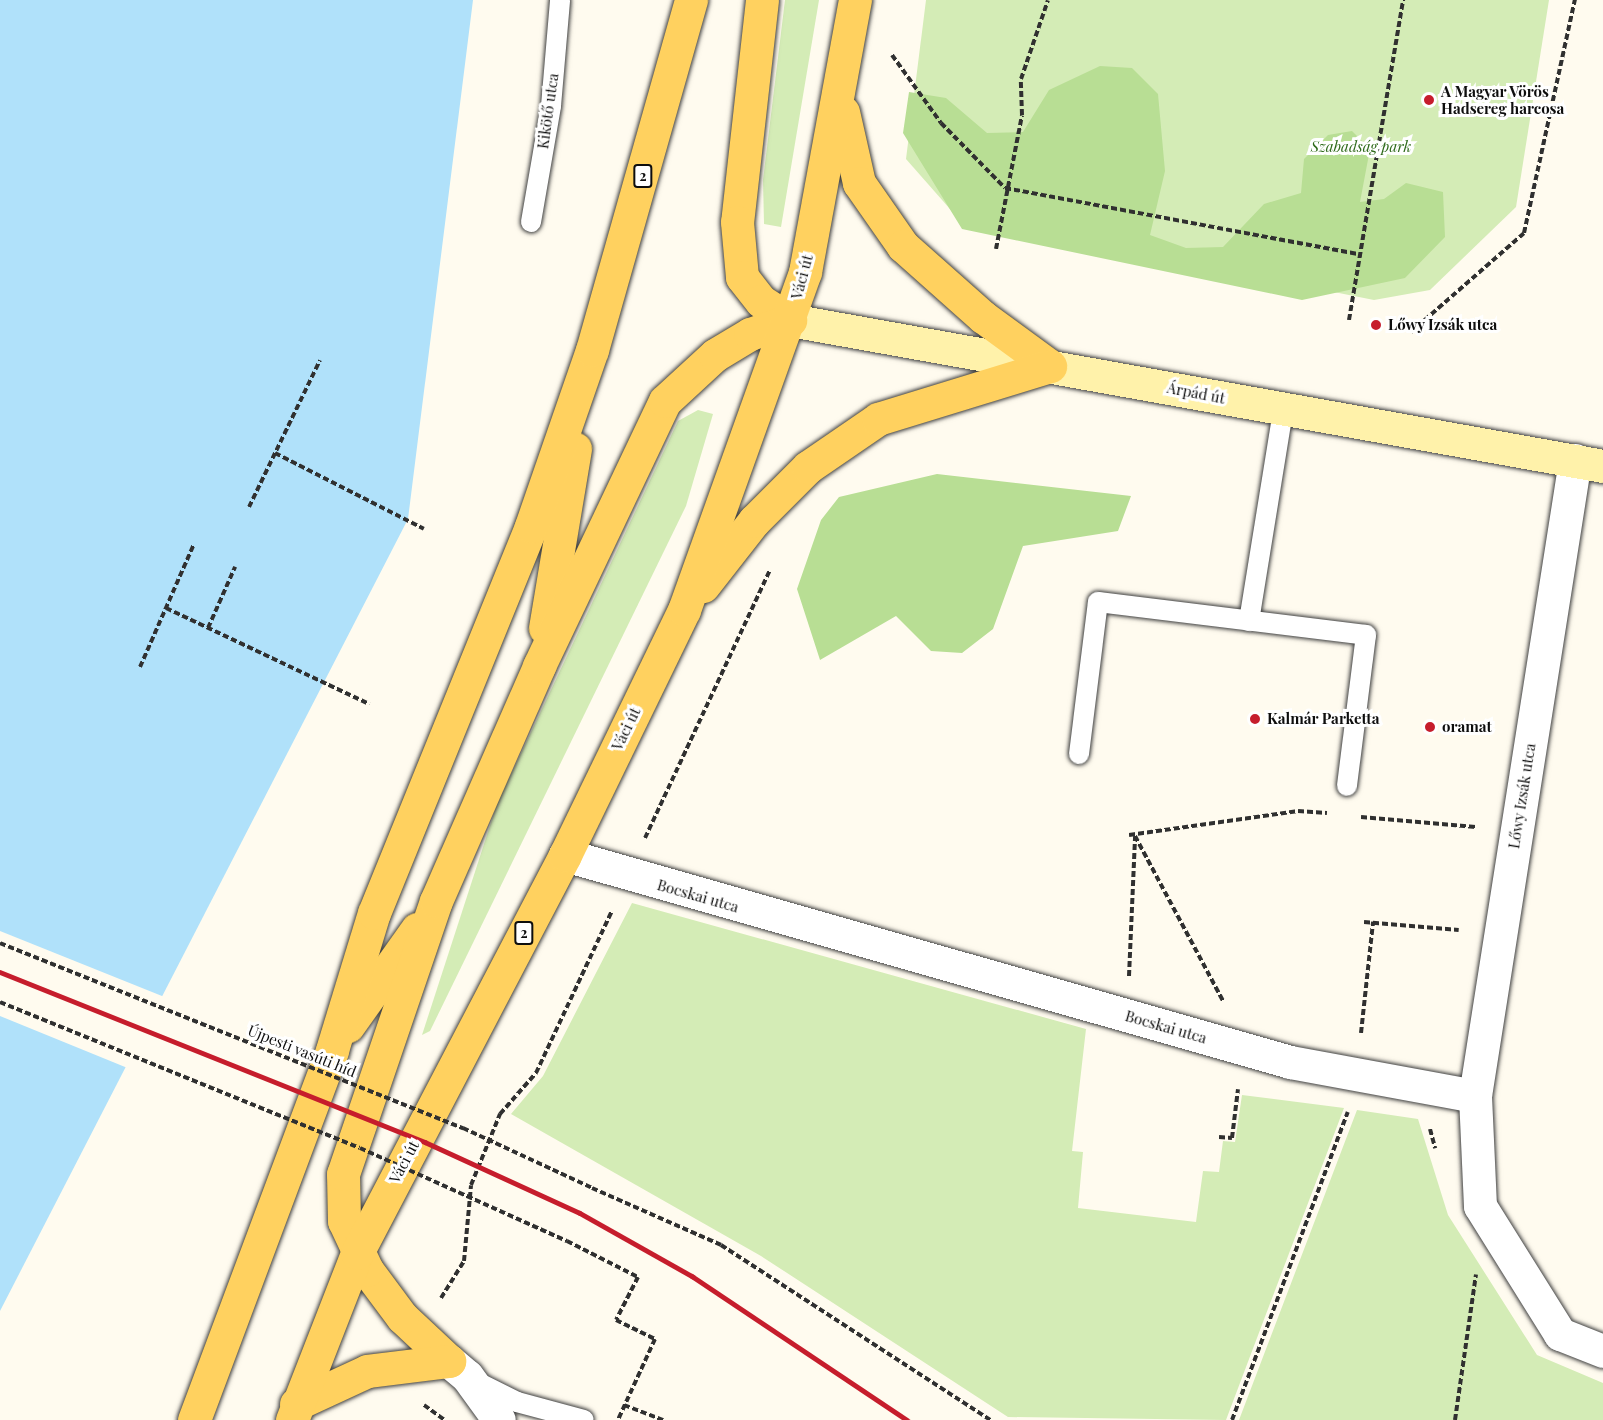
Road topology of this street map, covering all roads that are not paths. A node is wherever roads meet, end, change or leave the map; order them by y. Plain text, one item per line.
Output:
1 (560, 0) edge
2 (691, 0) edge
3 (762, 0) edge
4 (855, 0) edge
5 (840, 91) junction
6 (531, 222) dead end
7 (790, 320) junction
8 (592, 350) junction
9 (1050, 366) junction
10 (1283, 410) junction
11 (1589, 463) edge
12 (684, 610) junction
13 (1249, 621) junction
14 (539, 666) junction
15 (1079, 754) dead end
16 (1347, 786) dead end
17 (565, 855) junction
18 (436, 902) junction
19 (332, 1050) junction
20 (1475, 1096) junction
21 (357, 1253) junction
22 (419, 1350) junction
23 (1603, 1351) edge
24 (458, 1368) junction
25 (294, 1412) edge
26 (194, 1420) edge
27 (499, 1420) edge
28 (584, 1420) edge

1 - 6 lane, Kikötő utca
2 - 8 main road, 2
3 - 7 main road
4 - 5 main road, Váci út / 2
5 - 7 main road, Váci út / 2
5 - 9 main road
7 - 9 main road, Árpád út
7 - 12 main road, Váci út / 2
7 - 14 main road
8 - 14 main road
8 - 19 main road, 2
9 - 10 main road, Árpád út
9 - 12 main road
10 - 11 main road, Árpád út
10 - 13 lane
11 - 20 street, Lőwy Izsák utca
12 - 17 main road, Váci út / 2
13 - 15 lane
13 - 16 lane
14 - 18 main road
17 - 20 street, Bocskai utca
17 - 21 main road, Váci út / 2
18 - 19 main road
18 - 21 main road
19 - 26 main road, 2
20 - 23 street
21 - 22 main road
21 - 25 main road, Váci út / 2
22 - 24 main road
22 - 25 main road
24 - 27 street
24 - 28 lane

